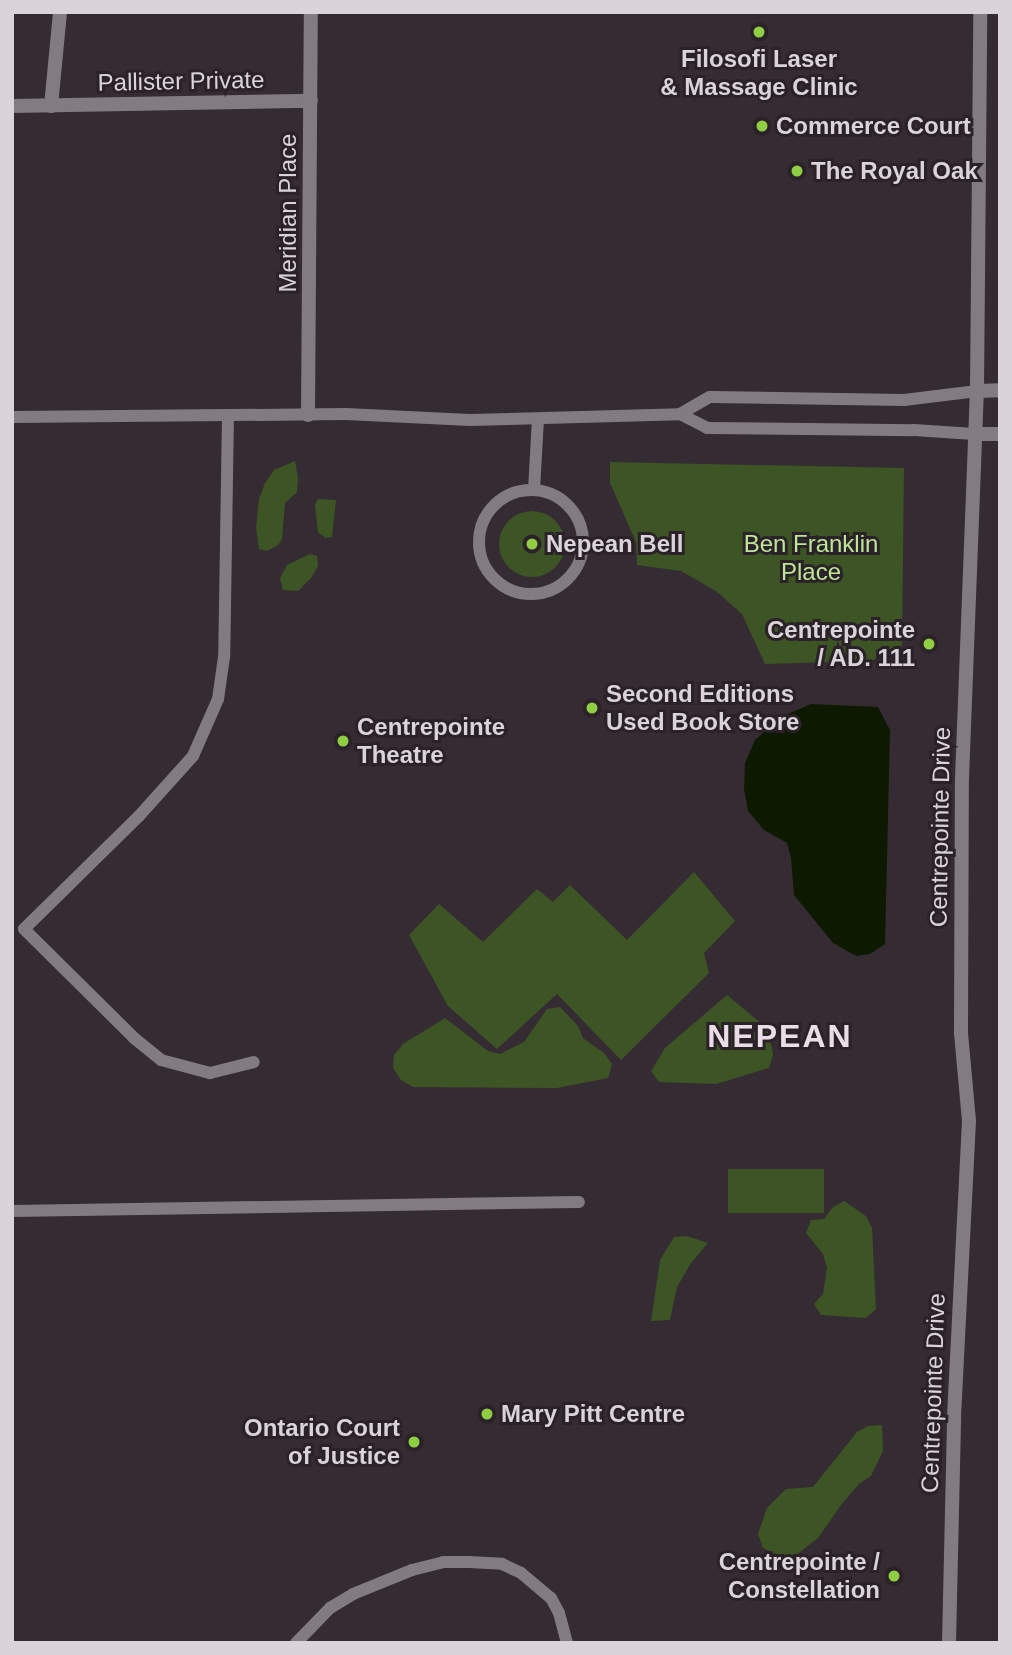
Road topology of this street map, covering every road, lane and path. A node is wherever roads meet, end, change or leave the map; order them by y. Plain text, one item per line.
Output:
1 (60, 12) edge
2 (311, 12) edge
3 (980, 12) edge
4 (311, 101) junction
5 (12, 106) edge
6 (51, 106) junction
7 (1000, 390) edge
8 (977, 391) junction
9 (680, 414) junction
10 (228, 415) junction
11 (308, 415) junction
12 (12, 417) edge
13 (538, 419) junction
14 (974, 434) junction
15 (1000, 435) edge
16 (534, 490) junction
17 (254, 1062) dead end
18 (579, 1202) dead end
19 (12, 1211) edge
20 (296, 1643) edge
21 (567, 1643) edge
22 (949, 1643) edge

1 - 6 street
2 - 4 street, Meridian Place
3 - 8 street, Centrepointe Drive
4 - 6 street, Pallister Private
4 - 11 street, Meridian Place
5 - 6 street, Pallister Private
7 - 8 street
8 - 9 lane
8 - 14 street, Centrepointe Drive
9 - 13 lane
9 - 14 lane
10 - 11 lane
10 - 12 lane
10 - 17 lane
11 - 13 lane
13 - 16 lane
14 - 15 street
14 - 22 street, Centrepointe Drive
16 - 16 lane
18 - 19 lane
20 - 21 lane

